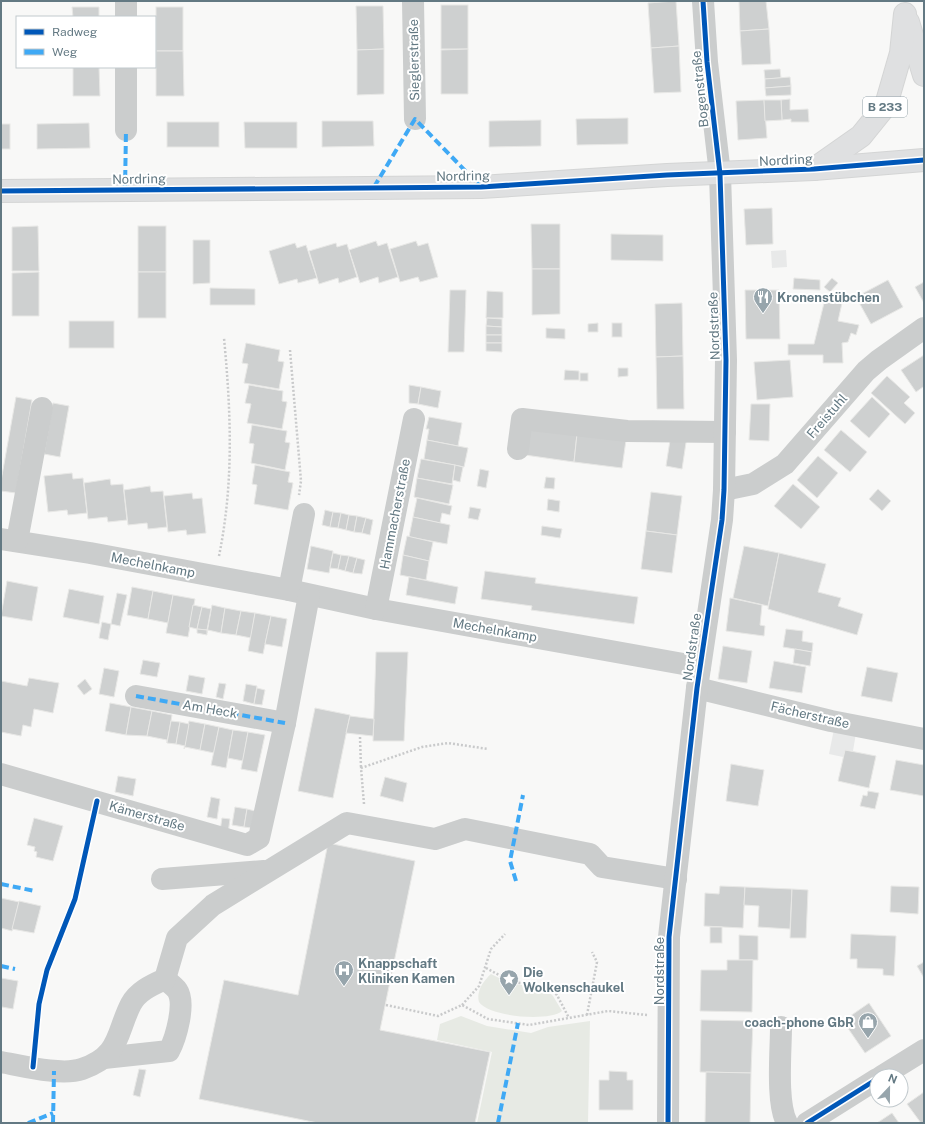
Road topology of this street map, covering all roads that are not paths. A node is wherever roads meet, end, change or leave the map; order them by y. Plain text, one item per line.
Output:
1 (126, 1) edge
2 (413, 1) edge
3 (703, 1) edge
4 (904, 7) edge
5 (126, 16) edge
6 (126, 68) edge
7 (924, 75) edge
8 (415, 119) dead end
9 (126, 130) dead end
10 (924, 160) edge
11 (814, 169) junction
12 (720, 174) junction
13 (1, 191) edge
14 (924, 328) edge
15 (42, 408) dead end
16 (414, 419) dead end
17 (725, 432) junction
18 (518, 449) dead end
19 (724, 490) junction
20 (304, 514) road end
21 (9, 540) edge
22 (299, 592) junction
23 (376, 608) junction
24 (699, 677) junction
25 (136, 696) dead end
26 (285, 723) junction
27 (924, 739) edge
28 (1, 774) edge
29 (267, 871) junction
30 (162, 879) dead end
31 (676, 879) junction
32 (165, 979) junction
33 (781, 1027) dead end
34 (924, 1050) edge
35 (104, 1058) junction
36 (1, 1062) edge
37 (895, 1068) edge
38 (869, 1084) edge
39 (668, 1123) edge
40 (787, 1123) edge
41 (807, 1123) edge

1 - 5 street
2 - 8 street, Sieglerstraße
3 - 12 street, Bogenstraße
4 - 7 main road, B 233
4 - 11 main road, B 233
6 - 9 street
10 - 11 main road, Nordring
11 - 12 main road, Nordring
12 - 13 main road, Nordring
12 - 17 street, Nordstraße
14 - 19 street, Freistuhl
15 - 21 street, Mechelnkamp
16 - 23 street, Hammacherstraße
17 - 18 street
17 - 19 street, Nordstraße
19 - 24 street, Nordstraße
20 - 22 street
21 - 22 street, Mechelnkamp
22 - 23 street, Mechelnkamp
22 - 26 street
23 - 24 street, Mechelnkamp
24 - 27 street, Fächerstraße
24 - 31 street, Nordstraße
25 - 26 street, Am Heck
26 - 28 street, Kämerstraße
29 - 30 street
29 - 31 street
29 - 32 street
31 - 39 street, Nordstraße
32 - 35 street
32 - 35 street
33 - 40 street
34 - 37 street
35 - 36 street
38 - 41 street

